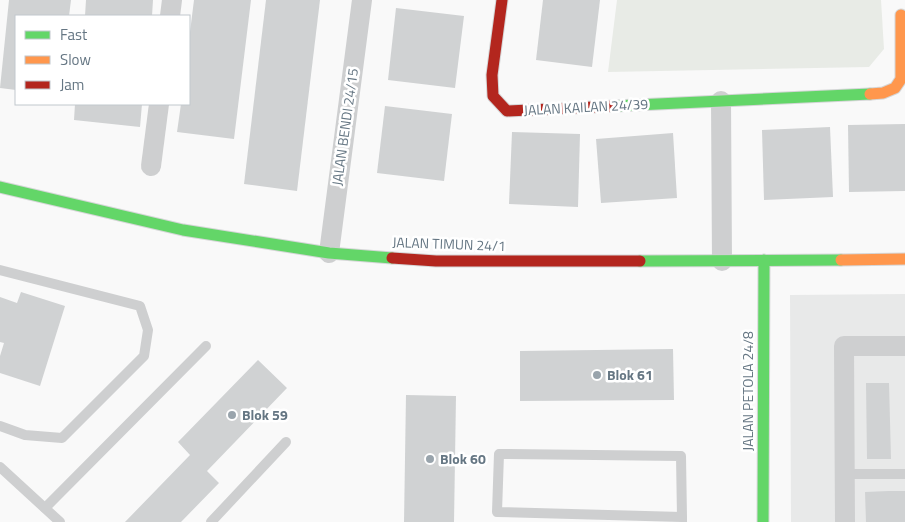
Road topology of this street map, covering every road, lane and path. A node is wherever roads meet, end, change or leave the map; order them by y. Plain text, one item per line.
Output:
1 (172, 0) edge
2 (362, 0) edge
3 (502, 0) edge
4 (170, 15) edge
5 (900, 15) dead end
6 (721, 101) junction
7 (159, 105) edge
8 (151, 166) dead end
9 (0, 187) edge
10 (328, 253) junction
11 (905, 259) edge
12 (764, 260) junction
13 (722, 261) junction
14 (0, 270) edge
15 (206, 346) dead end
16 (905, 346) edge
17 (0, 426) edge
18 (286, 442) dead end
19 (0, 467) edge
20 (845, 474) junction
21 (905, 474) edge
22 (45, 508) junction
23 (682, 519) edge
24 (60, 522) edge
25 (211, 522) edge
26 (762, 522) edge
27 (845, 522) edge

1 - 4 street
2 - 10 street, JALAN BENDI 24/15
3 - 6 street, JALAN KAILAN 24/39
5 - 6 street, JALAN KAILAN 24/39
6 - 13 street
7 - 8 street
9 - 10 street, JALAN TIMUN 24/1
10 - 13 street, JALAN TIMUN 24/1
11 - 12 street, JALAN TIMUN 24/1
12 - 13 street, JALAN TIMUN 24/1
12 - 26 street, JALAN PETOLA 24/8
14 - 17 lane
15 - 22 lane
16 - 20 street
18 - 25 lane
19 - 22 lane
20 - 21 lane
20 - 27 street
22 - 24 lane
23 - 23 lane

